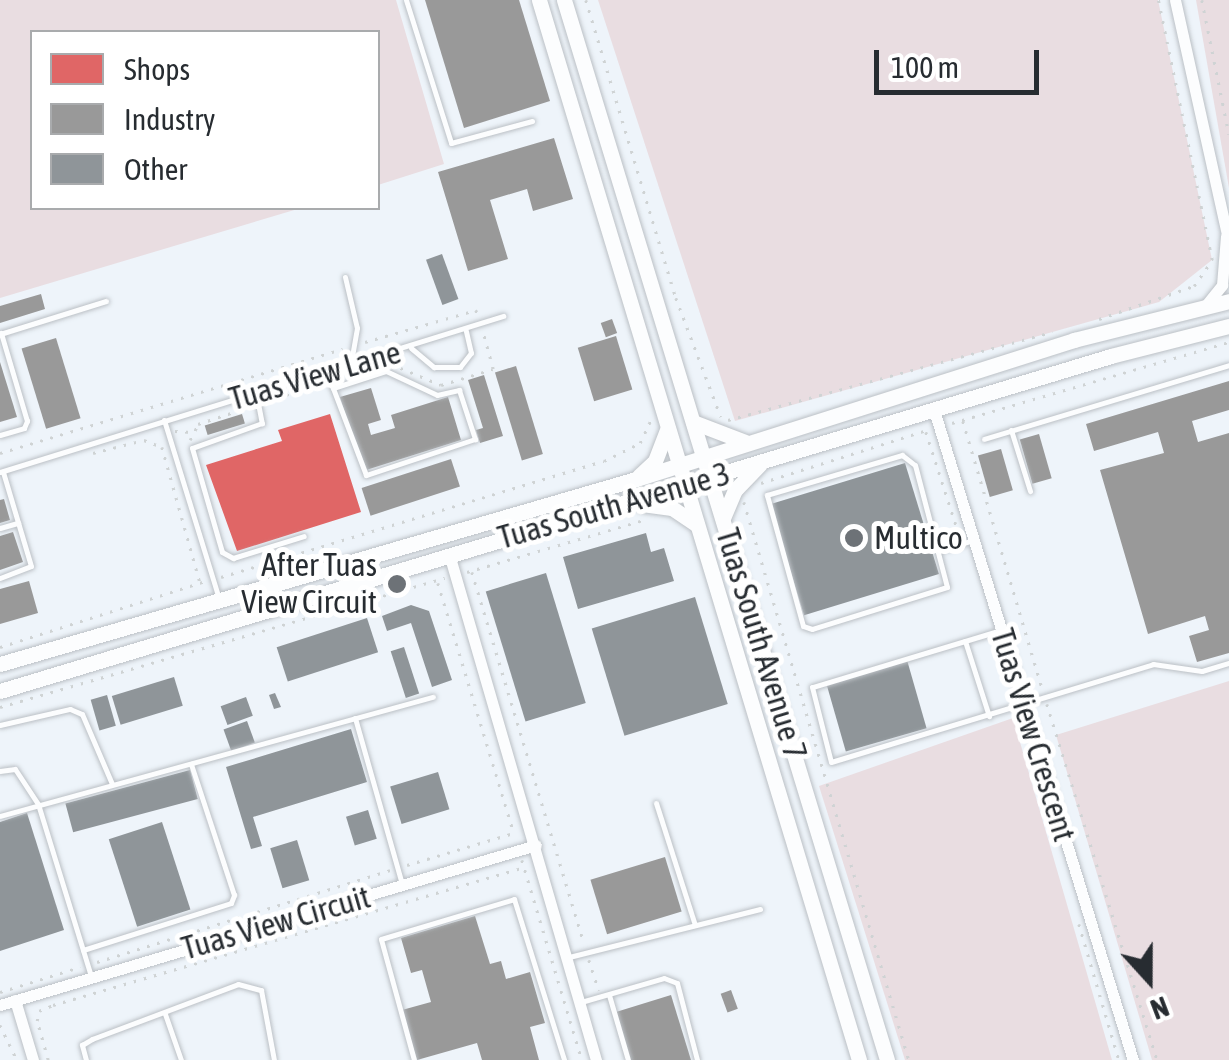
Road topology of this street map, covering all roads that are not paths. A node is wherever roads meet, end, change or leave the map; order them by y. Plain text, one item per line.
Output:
1 (406, 0) edge
2 (539, 0) edge
3 (564, 0) edge
4 (1175, 0) edge
5 (532, 121) dead end
6 (1227, 239) edge
7 (345, 277) dead end
8 (106, 301) dead end
9 (1229, 301) edge
10 (1206, 306) junction
11 (503, 316) dead end
12 (1229, 326) edge
13 (466, 331) junction
14 (0, 334) edge
15 (411, 348) junction
16 (350, 366) junction
17 (1229, 366) edge
18 (325, 373) junction
19 (331, 385) junction
20 (256, 393) junction
21 (937, 418) junction
22 (164, 420) junction
23 (693, 422) junction
24 (668, 430) junction
25 (1012, 430) junction
26 (0, 435) edge
27 (984, 439) dead end
28 (749, 443) junction
29 (705, 455) junction
30 (763, 462) junction
31 (678, 465) junction
32 (1, 472) edge
33 (712, 478) junction
34 (636, 479) junction
35 (684, 486) junction
36 (1030, 492) dead end
37 (635, 503) junction
38 (723, 518) junction
39 (18, 522) junction
40 (697, 525) junction
41 (0, 528) edge
42 (304, 536) dead end
43 (974, 540) junction
44 (939, 550) junction
45 (449, 554) junction
46 (0, 578) edge
47 (219, 598) junction
48 (1001, 630) junction
49 (966, 641) junction
50 (1229, 663) edge
51 (0, 664) edge
52 (0, 691) edge
53 (433, 697) dead end
54 (1024, 706) junction
55 (989, 716) junction
56 (355, 718) junction
57 (0, 725) edge
58 (191, 764) junction
59 (0, 771) edge
60 (112, 784) junction
61 (656, 803) dead end
62 (38, 804) junction
63 (0, 816) edge
64 (536, 845) junction
65 (402, 886) junction
66 (760, 909) dead end
67 (695, 926) junction
68 (83, 950) junction
69 (569, 957) junction
70 (92, 978) junction
71 (605, 996) junction
72 (15, 1000) junction
73 (581, 1002) junction
74 (0, 1005) edge
75 (165, 1014) junction
76 (33, 1060) edge
77 (86, 1060) edge
78 (181, 1060) edge
79 (274, 1060) edge
80 (414, 1060) edge
81 (564, 1060) edge
82 (596, 1060) edge
83 (628, 1060) edge
84 (697, 1060) edge
85 (859, 1060) edge
86 (887, 1060) edge
87 (1133, 1060) edge

1 - 5 lane
2 - 24 street, Tuas South Avenue 7
3 - 23 street, Tuas South Avenue 7
4 - 6 street
6 - 10 street
7 - 16 lane
8 - 14 lane
9 - 10 street, Tuas South Avenue 3
10 - 28 street, Tuas South Avenue 3
11 - 13 lane, Tuas View Lane
12 - 21 street, Tuas South Avenue 3
13 - 15 lane, Tuas View Lane
13 - 15 lane
14 - 26 lane
15 - 16 lane, Tuas View Lane
16 - 18 lane, Tuas View Lane
17 - 25 lane
18 - 19 lane
18 - 20 lane, Tuas View Lane
19 - 19 lane
20 - 22 lane, Tuas View Lane
20 - 42 lane
21 - 30 street, Tuas South Avenue 3
21 - 43 street, Tuas View Crescent
22 - 32 lane, Tuas View Lane
22 - 47 lane
23 - 28 street
23 - 29 street, Tuas South Avenue 7
24 - 31 street, Tuas South Avenue 7
24 - 34 street
25 - 27 lane
25 - 36 lane
28 - 29 street, Tuas South Avenue 3
29 - 31 street, Tuas South Avenue 3
29 - 33 street, Tuas South Avenue 7
30 - 33 street, Tuas South Avenue 3
30 - 38 street
31 - 34 street, Tuas South Avenue 3
31 - 35 street, Tuas South Avenue 7
32 - 39 lane
33 - 35 street, Tuas South Avenue 3
33 - 38 street, Tuas South Avenue 7
34 - 47 street, Tuas South Avenue 3
35 - 37 street, Tuas South Avenue 3
35 - 40 street, Tuas South Avenue 7
37 - 40 street
37 - 45 street, Tuas South Avenue 3
38 - 86 street, Tuas South Avenue 7
39 - 41 lane
39 - 46 lane
40 - 85 street, Tuas South Avenue 7
43 - 44 lane
43 - 48 street, Tuas View Crescent
44 - 44 lane
45 - 52 street, Tuas South Avenue 3
45 - 64 street
47 - 51 street, Tuas South Avenue 3
48 - 49 lane
48 - 54 street, Tuas View Crescent
49 - 55 lane
49 - 55 lane
50 - 54 lane
53 - 56 lane
54 - 55 lane
54 - 87 street, Tuas View Crescent
56 - 58 lane
56 - 65 lane
57 - 60 lane
58 - 60 lane
58 - 68 lane
59 - 62 lane
60 - 62 lane
61 - 67 lane
62 - 63 lane
62 - 68 lane
64 - 65 street, Tuas View Circuit
64 - 69 street
65 - 70 street, Tuas View Circuit
66 - 67 lane
67 - 69 lane
68 - 70 lane
69 - 73 street
70 - 72 street, Tuas View Circuit
71 - 73 lane
71 - 83 lane
71 - 84 lane
72 - 74 street, Tuas View Circuit
72 - 76 street
73 - 82 street
75 - 77 lane
75 - 78 lane
75 - 79 lane
80 - 81 lane

